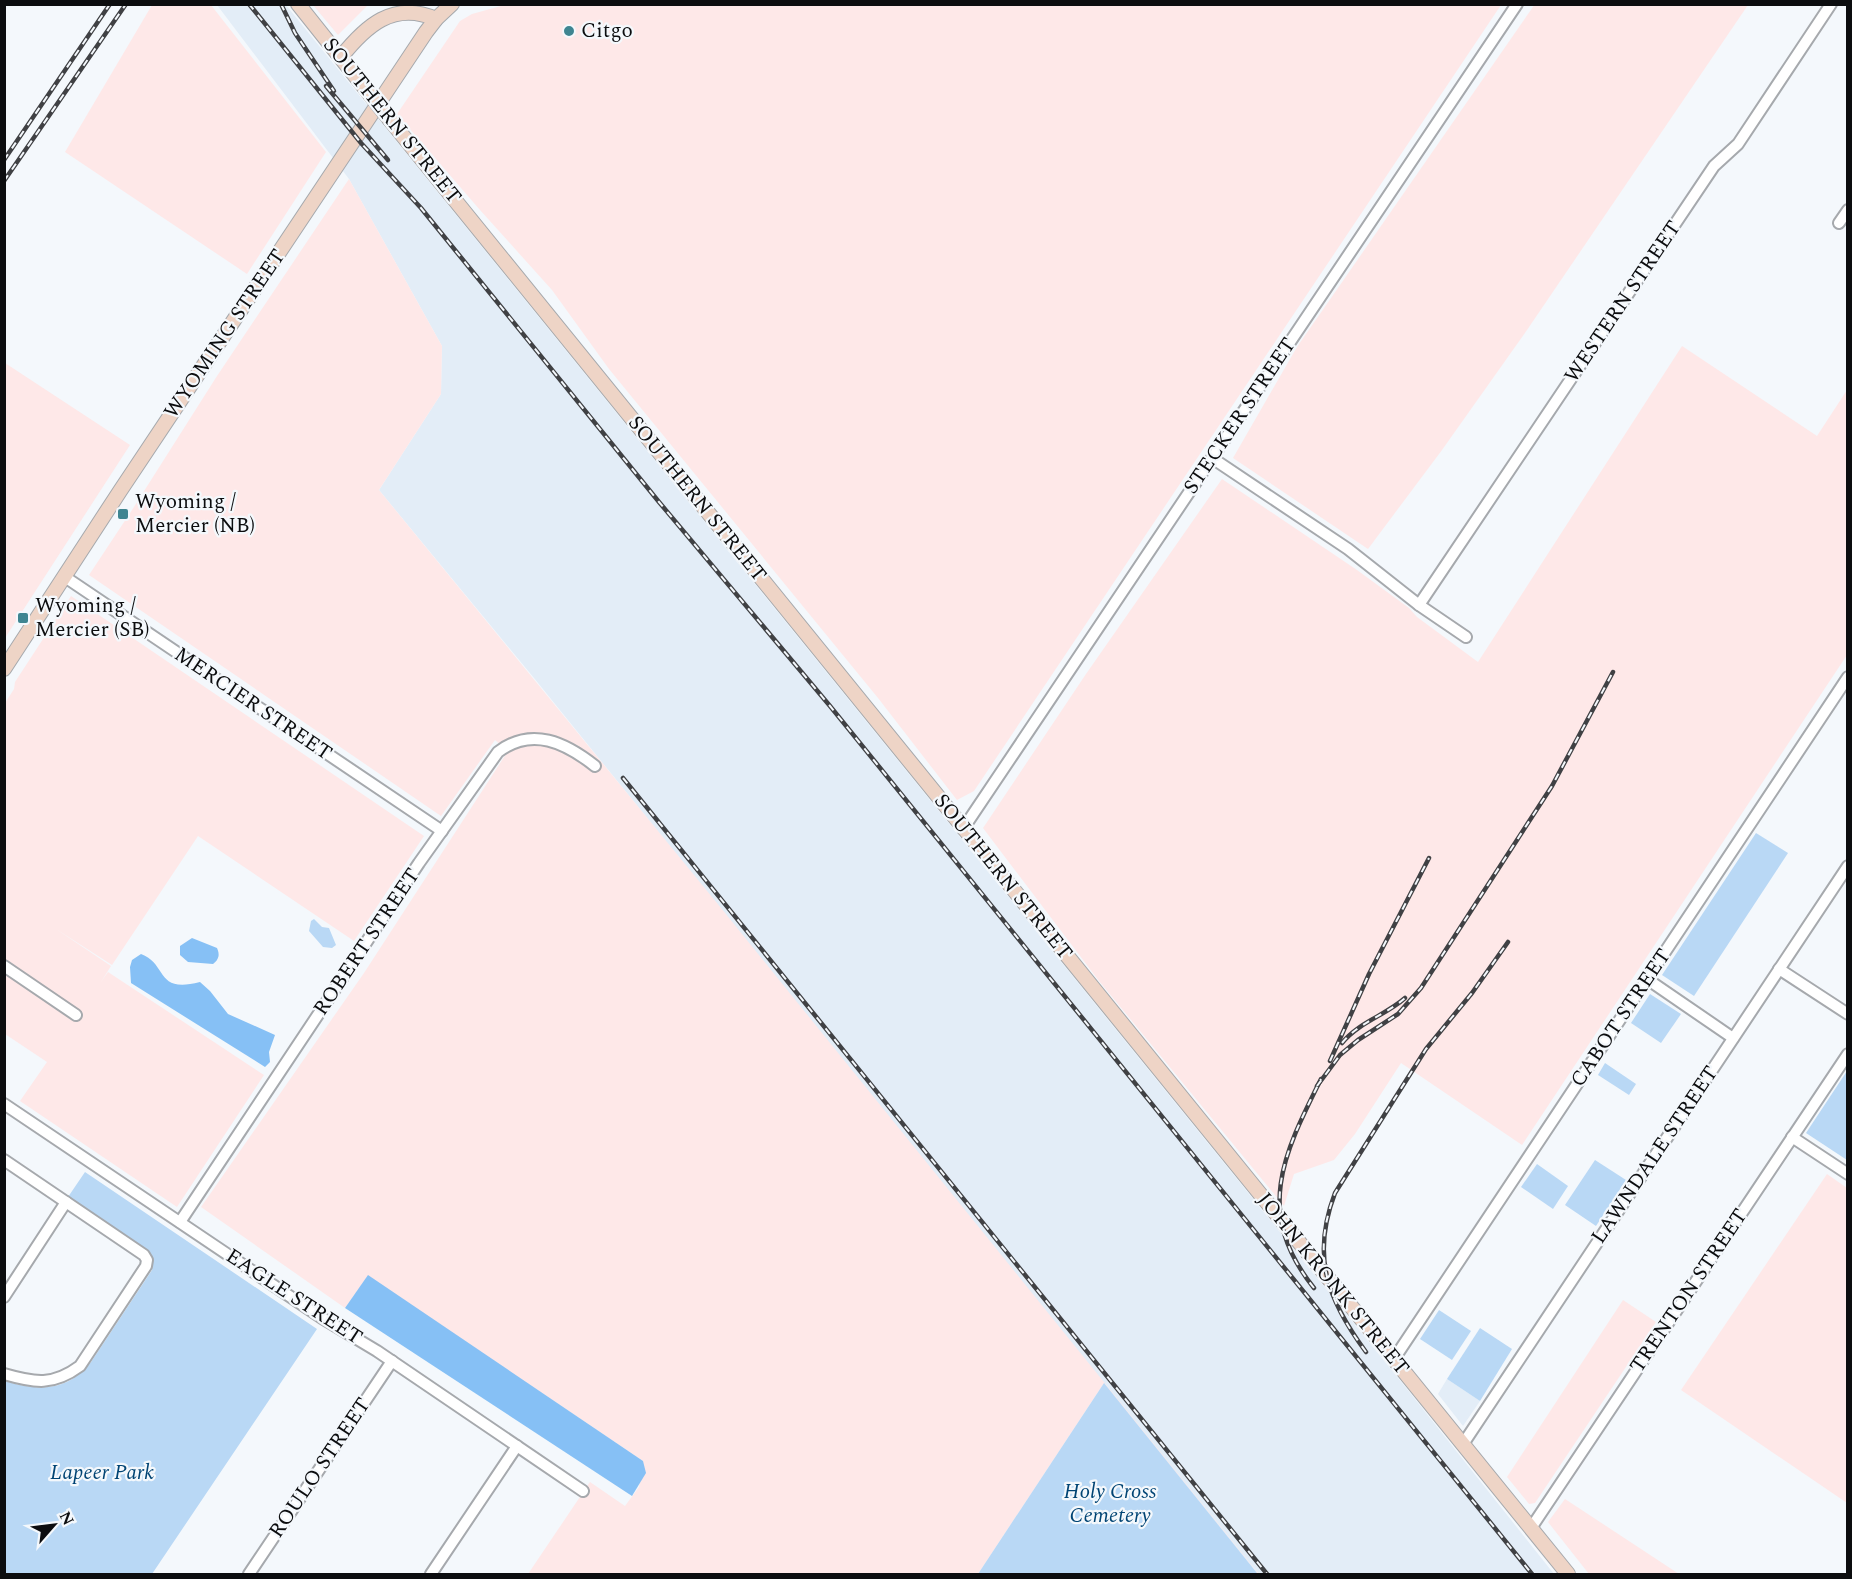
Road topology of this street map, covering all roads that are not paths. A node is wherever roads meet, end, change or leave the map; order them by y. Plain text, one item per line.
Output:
1 (297, 4) edge
2 (452, 4) edge
3 (1517, 4) edge
4 (1832, 4) edge
5 (435, 19) junction
6 (341, 57) junction
7 (1848, 210) edge
8 (1839, 223) dead end
9 (1212, 458) junction
10 (65, 577) junction
11 (1419, 604) junction
12 (1466, 637) dead end
13 (4, 669) edge
14 (1848, 677) edge
15 (595, 766) dead end
16 (963, 829) junction
17 (442, 831) junction
18 (1848, 866) edge
19 (4, 966) edge
20 (1779, 969) junction
21 (1647, 979) junction
22 (1097, 993) joint
23 (1848, 1014) edge
24 (76, 1015) dead end
25 (1733, 1038) junction
26 (1848, 1054) edge
27 (4, 1104) edge
28 (1792, 1137) junction
29 (4, 1160) edge
30 (1848, 1174) edge
31 (66, 1202) junction
32 (180, 1222) junction
33 (4, 1297) edge
34 (1394, 1359) junction
35 (392, 1361) junction
36 (4, 1374) edge
37 (1463, 1444) junction
38 (517, 1446) junction
39 (583, 1491) dead end
40 (1531, 1528) junction
41 (249, 1575) edge
42 (431, 1575) edge
43 (1568, 1575) edge

1 - 6 street, SOUTHERN STREET
2 - 5 street, WYOMING STREET
3 - 9 street, STECKER STREET
4 - 11 street, WESTERN STREET
5 - 6 street
5 - 10 street, WYOMING STREET
6 - 16 street, SOUTHERN STREET, bridge
7 - 8 street
9 - 11 street
9 - 16 street, STECKER STREET
10 - 13 street, WYOMING STREET
10 - 17 street, MERCIER STREET
11 - 12 street
14 - 21 street, CABOT STREET
15 - 17 street, ROBERT STREET
16 - 22 street, SOUTHERN STREET
17 - 32 street, ROBERT STREET
18 - 20 street, LAWNDALE STREET
19 - 24 street
20 - 23 street
20 - 25 street, LAWNDALE STREET
21 - 25 street
21 - 34 street, CABOT STREET
22 - 34 street, JOHN KRONK STREET
25 - 37 street, LAWNDALE STREET
26 - 28 street, TRENTON STREET
27 - 32 street, EAGLE STREET
28 - 30 street
28 - 40 street, TRENTON STREET
29 - 31 street
31 - 33 street
31 - 36 street
32 - 35 street, EAGLE STREET
34 - 37 street, JOHN KRONK STREET
35 - 38 street, EAGLE STREET
35 - 41 street, ROULO STREET
37 - 40 street, JOHN KRONK STREET
38 - 39 street, EAGLE STREET
38 - 42 street
40 - 43 street, JOHN KRONK STREET

